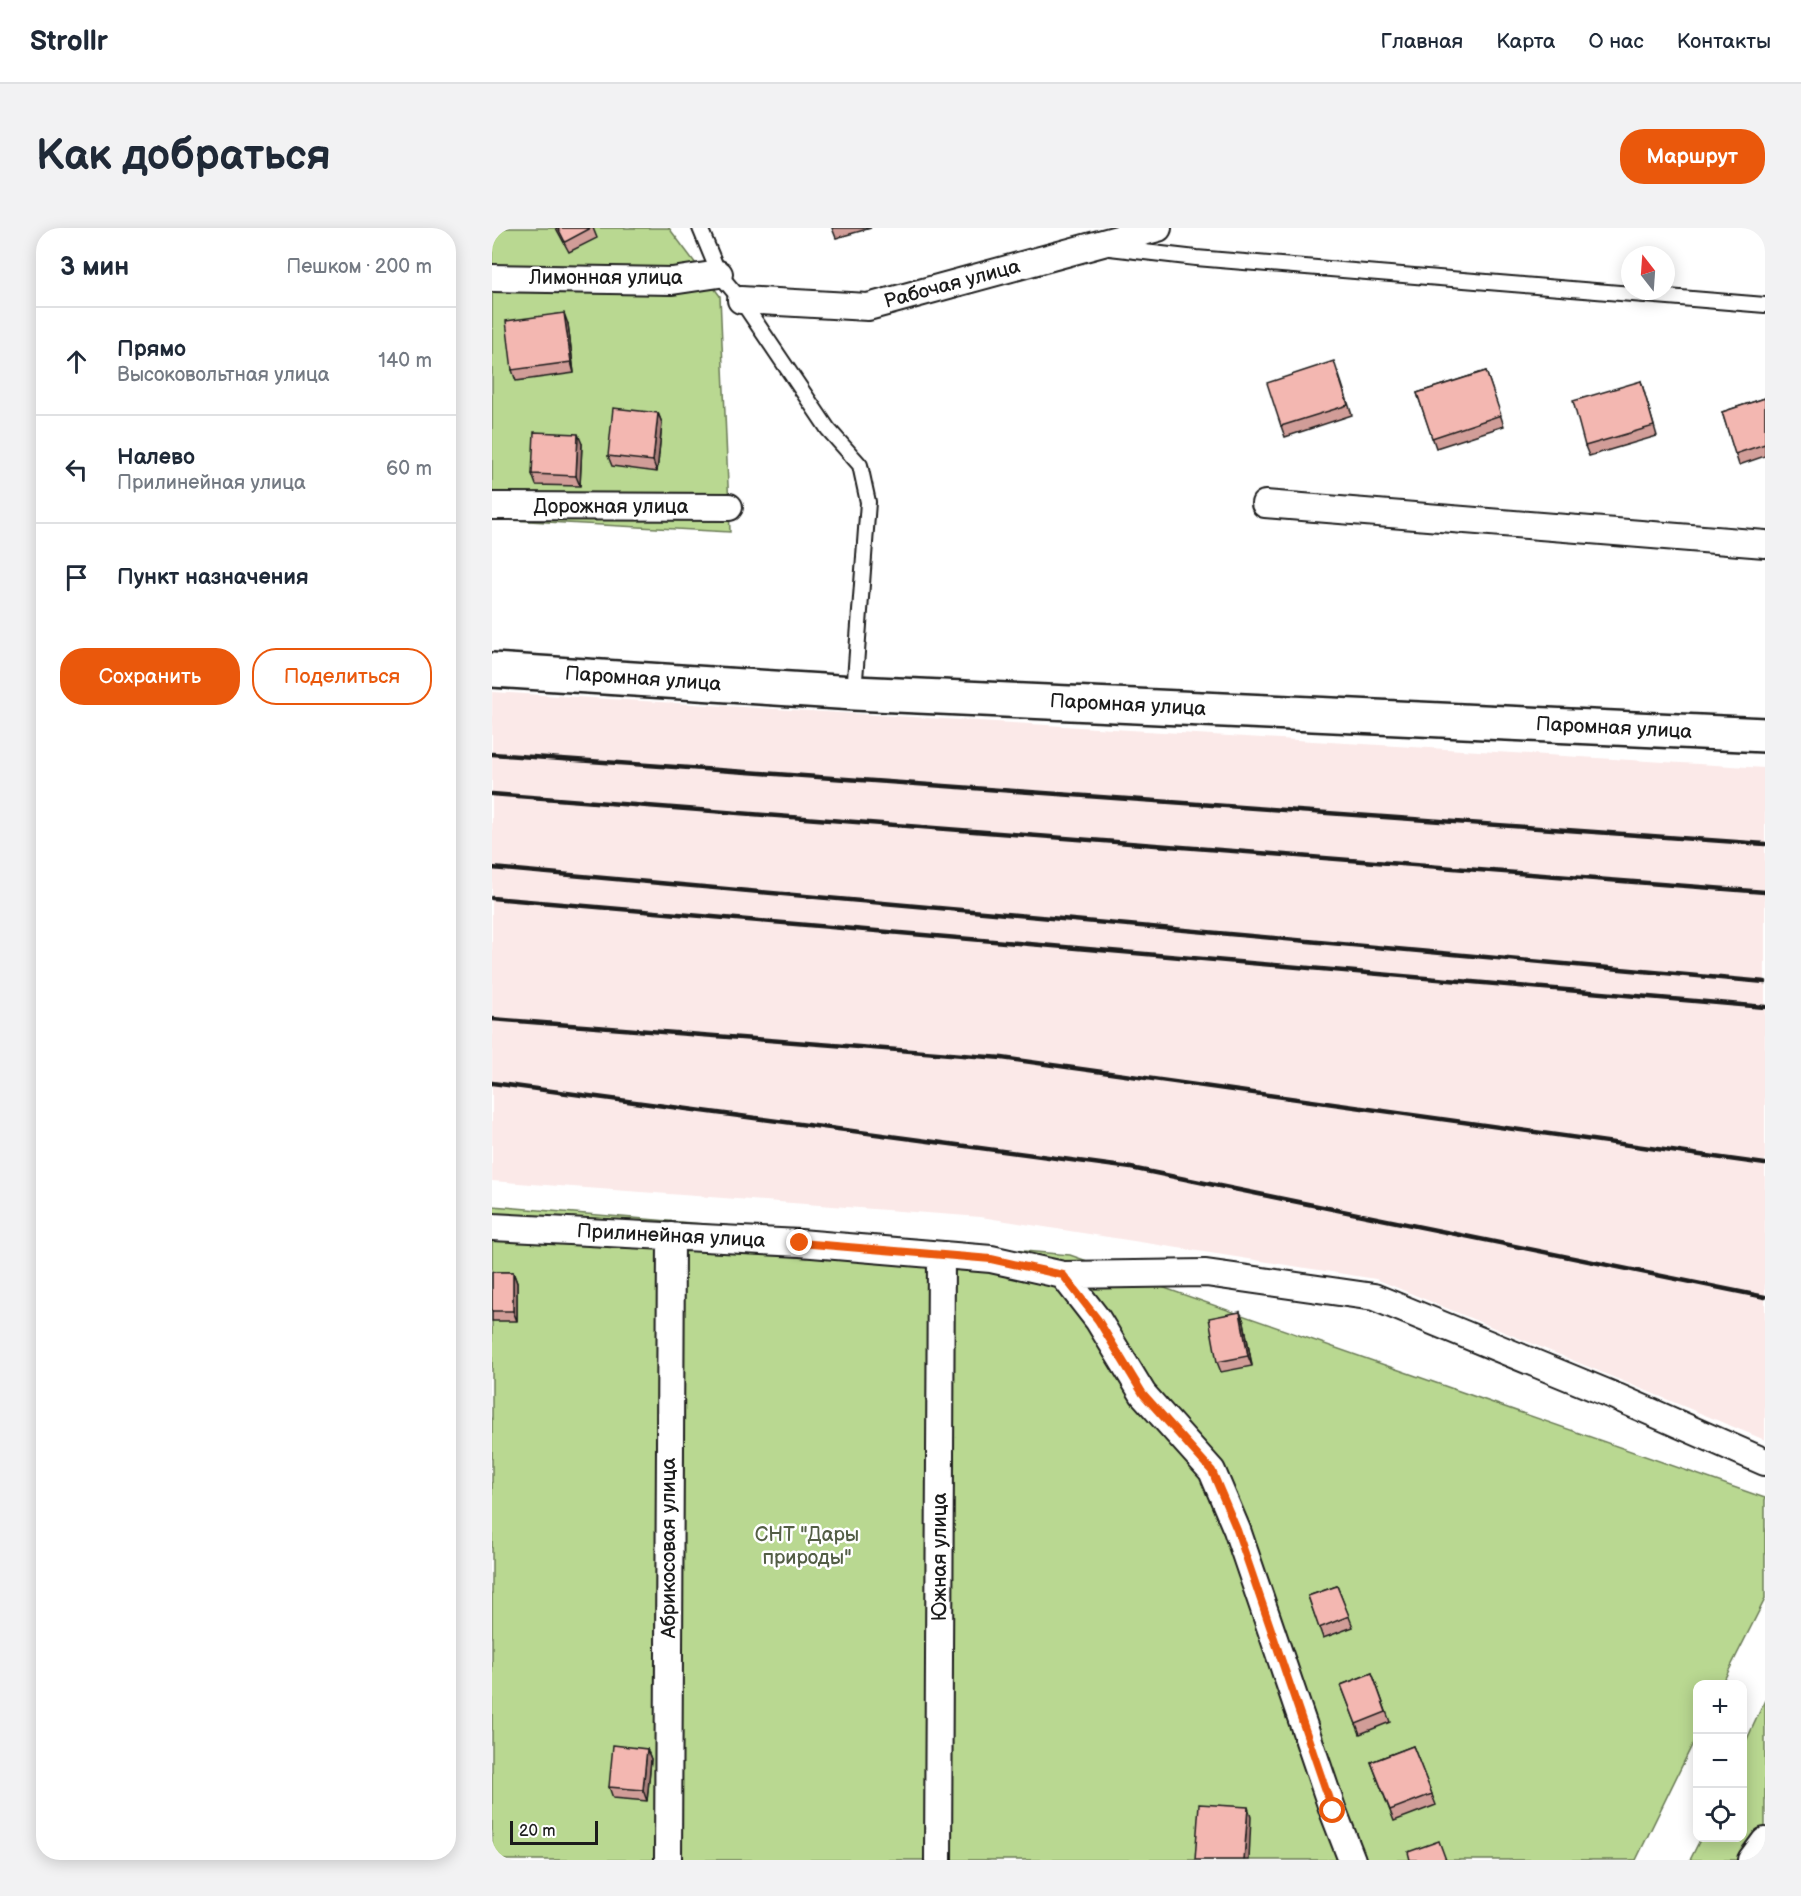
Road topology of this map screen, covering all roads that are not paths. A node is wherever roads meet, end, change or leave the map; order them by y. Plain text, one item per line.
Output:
1 (700, 228) edge
2 (1158, 228) edge
3 (1092, 246) junction
4 (719, 274) junction
5 (492, 278) edge
6 (741, 300) junction
7 (1765, 305) edge
8 (1265, 504) dead end
9 (492, 506) edge
10 (729, 507) dead end
11 (1765, 544) edge
12 (492, 670) edge
13 (854, 693) junction
14 (1765, 735) edge
15 (492, 1227) edge
16 (671, 1236) junction
17 (941, 1255) junction
18 (1063, 1275) junction
19 (1765, 1462) edge
20 (1765, 1841) edge
21 (668, 1860) edge
22 (938, 1860) edge
23 (1352, 1860) edge
24 (1751, 1860) edge

1 - 4 lane
2 - 3 street, Рабочая улица
3 - 6 street, Рабочая улица
3 - 7 lane
4 - 5 street, Лимонная улица
4 - 6 lane
6 - 13 lane
8 - 11 street
9 - 10 street, Дорожная улица
12 - 13 street, Паромная улица
13 - 14 street, Паромная улица
15 - 16 street, Прилинейная улица
16 - 17 street, Прилинейная улица
16 - 21 street, Абрикосовая улица
17 - 18 street, Прилинейная улица
17 - 22 street, Южная улица
18 - 19 street, Прилинейная улица
18 - 23 street
20 - 24 street

